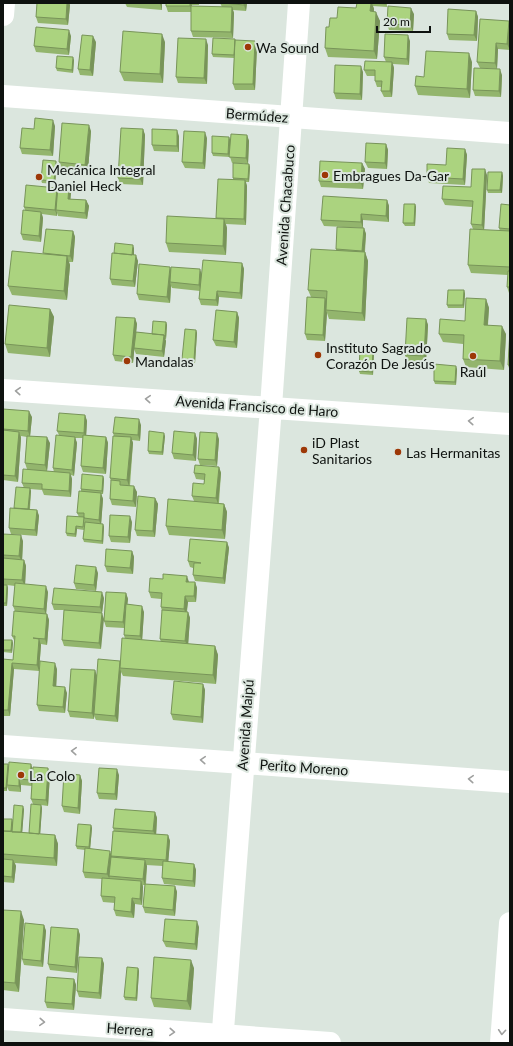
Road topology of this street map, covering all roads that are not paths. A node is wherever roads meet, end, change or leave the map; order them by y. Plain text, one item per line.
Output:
1 (4, 3) edge
2 (299, 3) edge
3 (3, 15) edge
4 (3, 96) edge
5 (291, 117) junction
6 (510, 133) edge
7 (3, 390) edge
8 (271, 407) junction
9 (510, 424) edge
10 (3, 746) edge
11 (242, 763) junction
12 (510, 782) edge
13 (510, 923) edge
14 (3, 1019) edge
15 (222, 1039) edge
16 (330, 1043) edge
17 (501, 1043) edge

1 - 3 main road
2 - 5 main road, Avenida Chacabuco
4 - 5 main road, Bermúdez
5 - 6 main road, Bermúdez
5 - 8 main road, Avenida Chacabuco
8 -> 7 main road, Avenida Francisco de Haro
9 -> 8 main road, Avenida Francisco de Haro
8 - 11 main road, Avenida Maipú
11 -> 10 main road, Perito Moreno
12 -> 11 main road, Perito Moreno
11 - 15 main road, Avenida Maipú
13 -> 17 main road
14 -> 15 main road, Herrera
15 - 16 main road, Herrera

